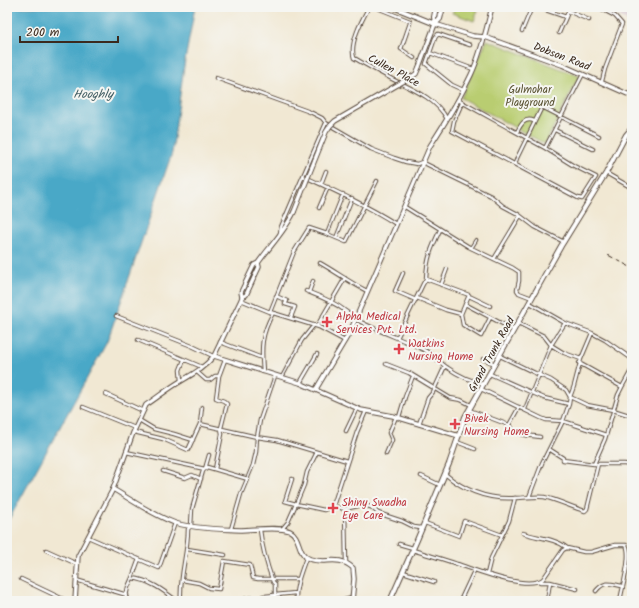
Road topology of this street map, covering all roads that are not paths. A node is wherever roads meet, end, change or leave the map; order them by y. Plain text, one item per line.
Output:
1 (375, 7) edge
2 (393, 7) edge
3 (436, 7) edge
4 (443, 7) edge
5 (492, 7) edge
6 (532, 7) edge
7 (537, 7) edge
8 (570, 7) edge
9 (598, 7) edge
10 (367, 8) edge
11 (568, 11) junction
12 (566, 18) junction
13 (589, 20) dead end
14 (435, 24) junction
15 (522, 31) dead end
16 (559, 33) dead end
17 (485, 37) junction
18 (470, 45) dead end
19 (430, 53) junction
20 (414, 58) dead end
21 (473, 69) junction
22 (583, 73) junction
23 (216, 78) dead end
24 (602, 81) junction
25 (463, 90) junction
26 (632, 96) edge
27 (458, 100) junction
28 (462, 103) junction
29 (561, 118) junction
30 (447, 119) junction
31 (534, 121) junction
32 (326, 123) junction
33 (632, 128) edge
34 (556, 130) junction
35 (517, 132) junction
36 (599, 136) dead end
37 (526, 137) junction
38 (545, 148) junction
39 (593, 149) dead end
40 (422, 162) junction
41 (515, 164) junction
42 (326, 171) dead end
43 (606, 173) junction
44 (303, 176) junction
45 (377, 181) dead end
46 (321, 184) junction
47 (328, 187) junction
48 (632, 188) edge
49 (343, 194) junction
50 (352, 198) junction
51 (365, 205) junction
52 (405, 207) junction
53 (319, 208) dead end
54 (520, 216) junction
55 (397, 224) junction
56 (440, 230) junction
57 (280, 234) junction
58 (327, 234) junction
59 (336, 238) junction
60 (476, 240) dead end
61 (564, 242) junction
62 (471, 248) junction
63 (494, 259) junction
64 (320, 263) dead end
65 (447, 269) dead end
66 (403, 272) dead end
67 (344, 278) junction
68 (426, 279) junction
69 (313, 281) dead end
70 (441, 285) junction
71 (367, 291) junction
72 (276, 296) junction
73 (469, 296) junction
74 (532, 298) junction
75 (241, 299) junction
76 (416, 299) junction
77 (331, 302) junction
78 (530, 303) junction
79 (465, 304) junction
80 (490, 306) dead end
81 (272, 312) junction
82 (461, 314) junction
83 (116, 316) dead end
84 (291, 317) junction
85 (490, 318) junction
86 (355, 319) junction
87 (518, 323) junction
88 (566, 323) junction
89 (316, 326) junction
90 (515, 330) junction
91 (592, 334) junction
92 (397, 338) junction
93 (138, 340) dead end
94 (345, 341) junction
95 (220, 342) junction
96 (551, 345) junction
97 (317, 354) dead end
98 (214, 356) junction
99 (500, 356) junction
100 (262, 358) junction
101 (483, 358) dead end
102 (580, 359) junction
103 (632, 359) edge
104 (184, 360) junction
105 (224, 360) junction
106 (386, 364) dead end
107 (579, 364) junction
108 (495, 365) junction
109 (445, 366) junction
110 (202, 368) junction
111 (632, 369) edge
112 (197, 372) junction
113 (263, 372) junction
114 (490, 374) junction
115 (538, 375) junction
116 (219, 376) junction
117 (276, 376) junction
118 (413, 376) junction
119 (282, 378) junction
120 (181, 381) junction
121 (300, 384) junction
122 (484, 384) junction
123 (622, 387) junction
124 (435, 388) junction
125 (481, 389) junction
126 (316, 390) junction
127 (532, 393) junction
128 (106, 394) dead end
129 (570, 398) junction
130 (569, 404) junction
131 (472, 406) junction
132 (83, 407) dead end
133 (202, 407) dead end
134 (519, 407) junction
135 (357, 408) junction
136 (525, 409) junction
137 (366, 410) junction
138 (469, 410) junction
139 (613, 410) junction
140 (143, 411) junction
141 (632, 416) edge
142 (398, 417) junction
143 (139, 420) junction
144 (563, 421) junction
145 (200, 424) junction
146 (419, 424) junction
147 (509, 425) junction
148 (221, 428) junction
149 (134, 430) junction
150 (346, 431) dead end
151 (606, 435) junction
152 (459, 436) junction
153 (257, 437) junction
154 (540, 437) dead end
155 (193, 440) junction
156 (456, 442) junction
157 (476, 449) dead end
158 (549, 449) junction
159 (126, 452) junction
160 (317, 452) junction
161 (209, 454) dead end
162 (386, 454) dead end
163 (632, 458) edge
164 (347, 460) junction
165 (596, 464) junction
166 (631, 465) edge
167 (214, 468) junction
168 (205, 469) junction
169 (163, 471) dead end
170 (445, 474) junction
171 (421, 476) dead end
172 (201, 479) junction
173 (248, 479) junction
174 (292, 480) dead end
175 (440, 486) junction
176 (113, 489) junction
177 (529, 497) junction
178 (515, 498) junction
179 (296, 504) junction
180 (333, 506) junction
181 (346, 509) junction
182 (175, 523) junction
183 (425, 523) junction
184 (191, 526) junction
185 (422, 528) junction
186 (231, 529) junction
187 (282, 529) junction
188 (260, 530) junction
189 (523, 533) dead end
190 (502, 535) junction
191 (87, 537) junction
192 (399, 544) dead end
193 (567, 548) junction
194 (187, 549) junction
195 (414, 549) junction
196 (46, 550) dead end
197 (225, 555) dead end
198 (306, 558) junction
199 (628, 558) junction
200 (632, 558) edge
201 (139, 559) junction
202 (346, 563) junction
203 (77, 564) junction
204 (474, 570) junction
205 (403, 572) junction
206 (487, 574) junction
207 (132, 578) junction
208 (272, 578) junction
209 (21, 579) dead end
210 (299, 579) junction
211 (76, 580) junction
212 (182, 580) junction
213 (434, 582) dead end
214 (539, 582) junction
215 (550, 582) junction
216 (622, 586) junction
217 (577, 589) dead end
218 (596, 591) dead end
219 (296, 594) junction
220 (127, 595) junction
221 (276, 596) junction
222 (172, 599) edge
223 (352, 600) edge
224 (67, 601) edge
225 (75, 601) edge
226 (125, 601) edge
227 (177, 601) edge
228 (181, 601) edge
229 (237, 601) edge
230 (275, 601) edge
231 (296, 601) edge
232 (341, 601) edge
233 (390, 601) edge
234 (460, 601) edge
235 (547, 601) edge
236 (620, 601) edge

1 - 20 street
2 - 14 main road
3 - 14 main road
4 - 14 main road
5 - 17 street
6 - 15 street
7 - 12 street
8 - 11 street
9 - 24 street
10 - 30 street, Cullen Place
11 - 12 street
11 - 13 street
12 - 16 street
14 - 17 street, Dobson Road
14 - 57 street, bridge
17 - 21 street
17 - 22 street, Dobson Road
18 - 19 street
19 - 21 street
19 - 25 street
21 - 25 street
22 - 24 street, Dobson Road
22 - 29 street
23 - 32 street
24 - 26 street, Dobson Road
25 - 27 street
27 - 28 street
27 - 30 street
28 - 35 street
28 - 41 street
29 - 31 street
29 - 34 street
29 - 36 street
30 - 40 street
31 - 35 street
31 - 37 street
32 - 40 street
32 - 44 street
33 - 43 main road, Grand Trunk Road
34 - 38 street
34 - 39 street
35 - 37 street
37 - 38 street
37 - 41 street
38 - 41 street
40 - 52 street
40 - 54 street
42 - 46 street
43 - 48 street
43 - 61 main road, Grand Trunk Road
44 - 46 street
44 - 57 street
45 - 51 street
46 - 47 street
47 - 49 street
47 - 53 street
49 - 50 street
49 - 58 street
50 - 51 street
50 - 59 street
51 - 55 street
51 - 59 street
52 - 55 street
52 - 56 street
54 - 61 street
54 - 63 street
55 - 71 street
56 - 62 street
56 - 68 street
57 - 75 street
58 - 59 street
58 - 72 street
60 - 62 street
61 - 74 main road, Grand Trunk Road
62 - 63 street
63 - 74 street
64 - 67 street
65 - 70 street
66 - 76 street
67 - 71 street
67 - 77 street
68 - 70 street
68 - 76 street
69 - 77 street
70 - 73 street
71 - 86 street
72 - 81 street
72 - 84 street
73 - 79 street
73 - 80 street
74 - 78 main road, Grand Trunk Road
75 - 81 street
75 - 95 street
76 - 82 street
76 - 92 street
77 - 86 street
77 - 89 street
78 - 87 main road, Grand Trunk Road
78 - 88 street
79 - 82 street
79 - 85 street
81 - 84 street
81 - 100 street
82 - 85 street
83 - 98 street
84 - 89 street
85 - 90 street
86 - 92 street
86 - 94 street
87 - 90 main road, Grand Trunk Road
87 - 96 street
88 - 91 street
88 - 96 street
89 - 94 street
89 - 119 street
90 - 99 main road, Grand Trunk Road
91 - 102 street
91 - 103 street
92 - 109 street
93 - 104 street
94 - 126 street
95 - 98 street
95 - 100 street
96 - 102 street
96 - 115 street
97 - 121 street
98 - 105 street
98 - 110 street
99 - 108 main road, Grand Trunk Road
99 - 115 street
100 - 113 street
101 - 108 street
102 - 107 street
104 - 110 street
104 - 120 street
105 - 113 street
105 - 116 street
106 - 118 street
107 - 123 street
107 - 129 street
108 - 114 main road, Grand Trunk Road
109 - 122 street
109 - 124 street
110 - 112 street
111 - 123 street
112 - 116 street
112 - 120 street
113 - 117 street
114 - 122 main road, Grand Trunk Road
114 - 127 street
115 - 127 street
115 - 129 street
116 - 148 street
117 - 119 street
117 - 153 street
118 - 124 street
118 - 142 street
119 - 121 street
120 - 140 street
121 - 126 street
122 - 125 main road, Grand Trunk Road
123 - 139 street
124 - 131 street
124 - 146 street
125 - 131 main road, Grand Trunk Road
125 - 134 street
126 - 135 street
127 - 130 street
127 - 136 street
128 - 140 street
129 - 130 street
129 - 139 street
130 - 144 street
131 - 138 main road, Grand Trunk Road
132 - 149 street
133 - 145 street
134 - 136 street
134 - 147 street
135 - 137 street
135 - 150 street
136 - 144 street
137 - 142 street
137 - 164 street
138 - 147 street
138 - 152 main road, Grand Trunk Road
139 - 141 street
139 - 151 street
140 - 143 street
142 - 146 street
142 - 162 street
143 - 149 street
143 - 155 street
144 - 151 street
144 - 158 street
145 - 148 street
145 - 155 street
146 - 152 street
147 - 154 street
148 - 153 street
148 - 167 street
149 - 155 street
149 - 159 street
151 - 165 street
152 - 156 main road, Grand Trunk Road
153 - 160 street
153 - 173 street
156 - 157 street
156 - 170 main road, Grand Trunk Road
158 - 165 street
158 - 177 street
159 - 168 street
159 - 176 street
160 - 164 street
160 - 179 street
161 - 168 street
163 - 166 street
164 - 180 street
165 - 166 street
165 - 177 street
167 - 168 street
167 - 173 street
168 - 172 street
169 - 172 street
170 - 175 main road, Grand Trunk Road
170 - 178 street
171 - 175 street
172 - 184 street
173 - 186 street
174 - 179 street
175 - 183 main road, Grand Trunk Road
176 - 182 street
176 - 191 street
177 - 178 street
178 - 190 street
179 - 180 street
179 - 187 street
180 - 181 street
181 - 185 street
181 - 202 street
182 - 184 street
182 - 201 street
183 - 185 main road, Grand Trunk Road
183 - 190 street
184 - 186 street
184 - 194 street
185 - 195 main road, Grand Trunk Road
186 - 188 street
187 - 188 street
187 - 198 street
188 - 208 street
189 - 193 street
190 - 206 street
191 - 201 street
191 - 203 street
192 - 195 street
193 - 199 street
193 - 214 street
194 - 197 street
194 - 212 street
195 - 204 street
195 - 205 main road, Grand Trunk Road
196 - 203 street
198 - 202 street
198 - 210 street
199 - 200 street
199 - 216 street
201 - 207 street
202 - 223 street
203 - 211 street
204 - 206 street
204 - 234 street
205 - 213 street
205 - 233 main road, Grand Trunk Road
206 - 214 street
207 - 220 street
207 - 222 street
208 - 210 street
208 - 212 street
208 - 221 street
209 - 224 street
210 - 219 street
211 - 220 street
211 - 225 street
212 - 228 street
214 - 215 street
215 - 217 street
215 - 235 street
216 - 218 street
216 - 236 street
219 - 221 street
219 - 231 street
220 - 226 street
221 - 229 street
221 - 230 street
222 - 227 street
223 - 232 street

